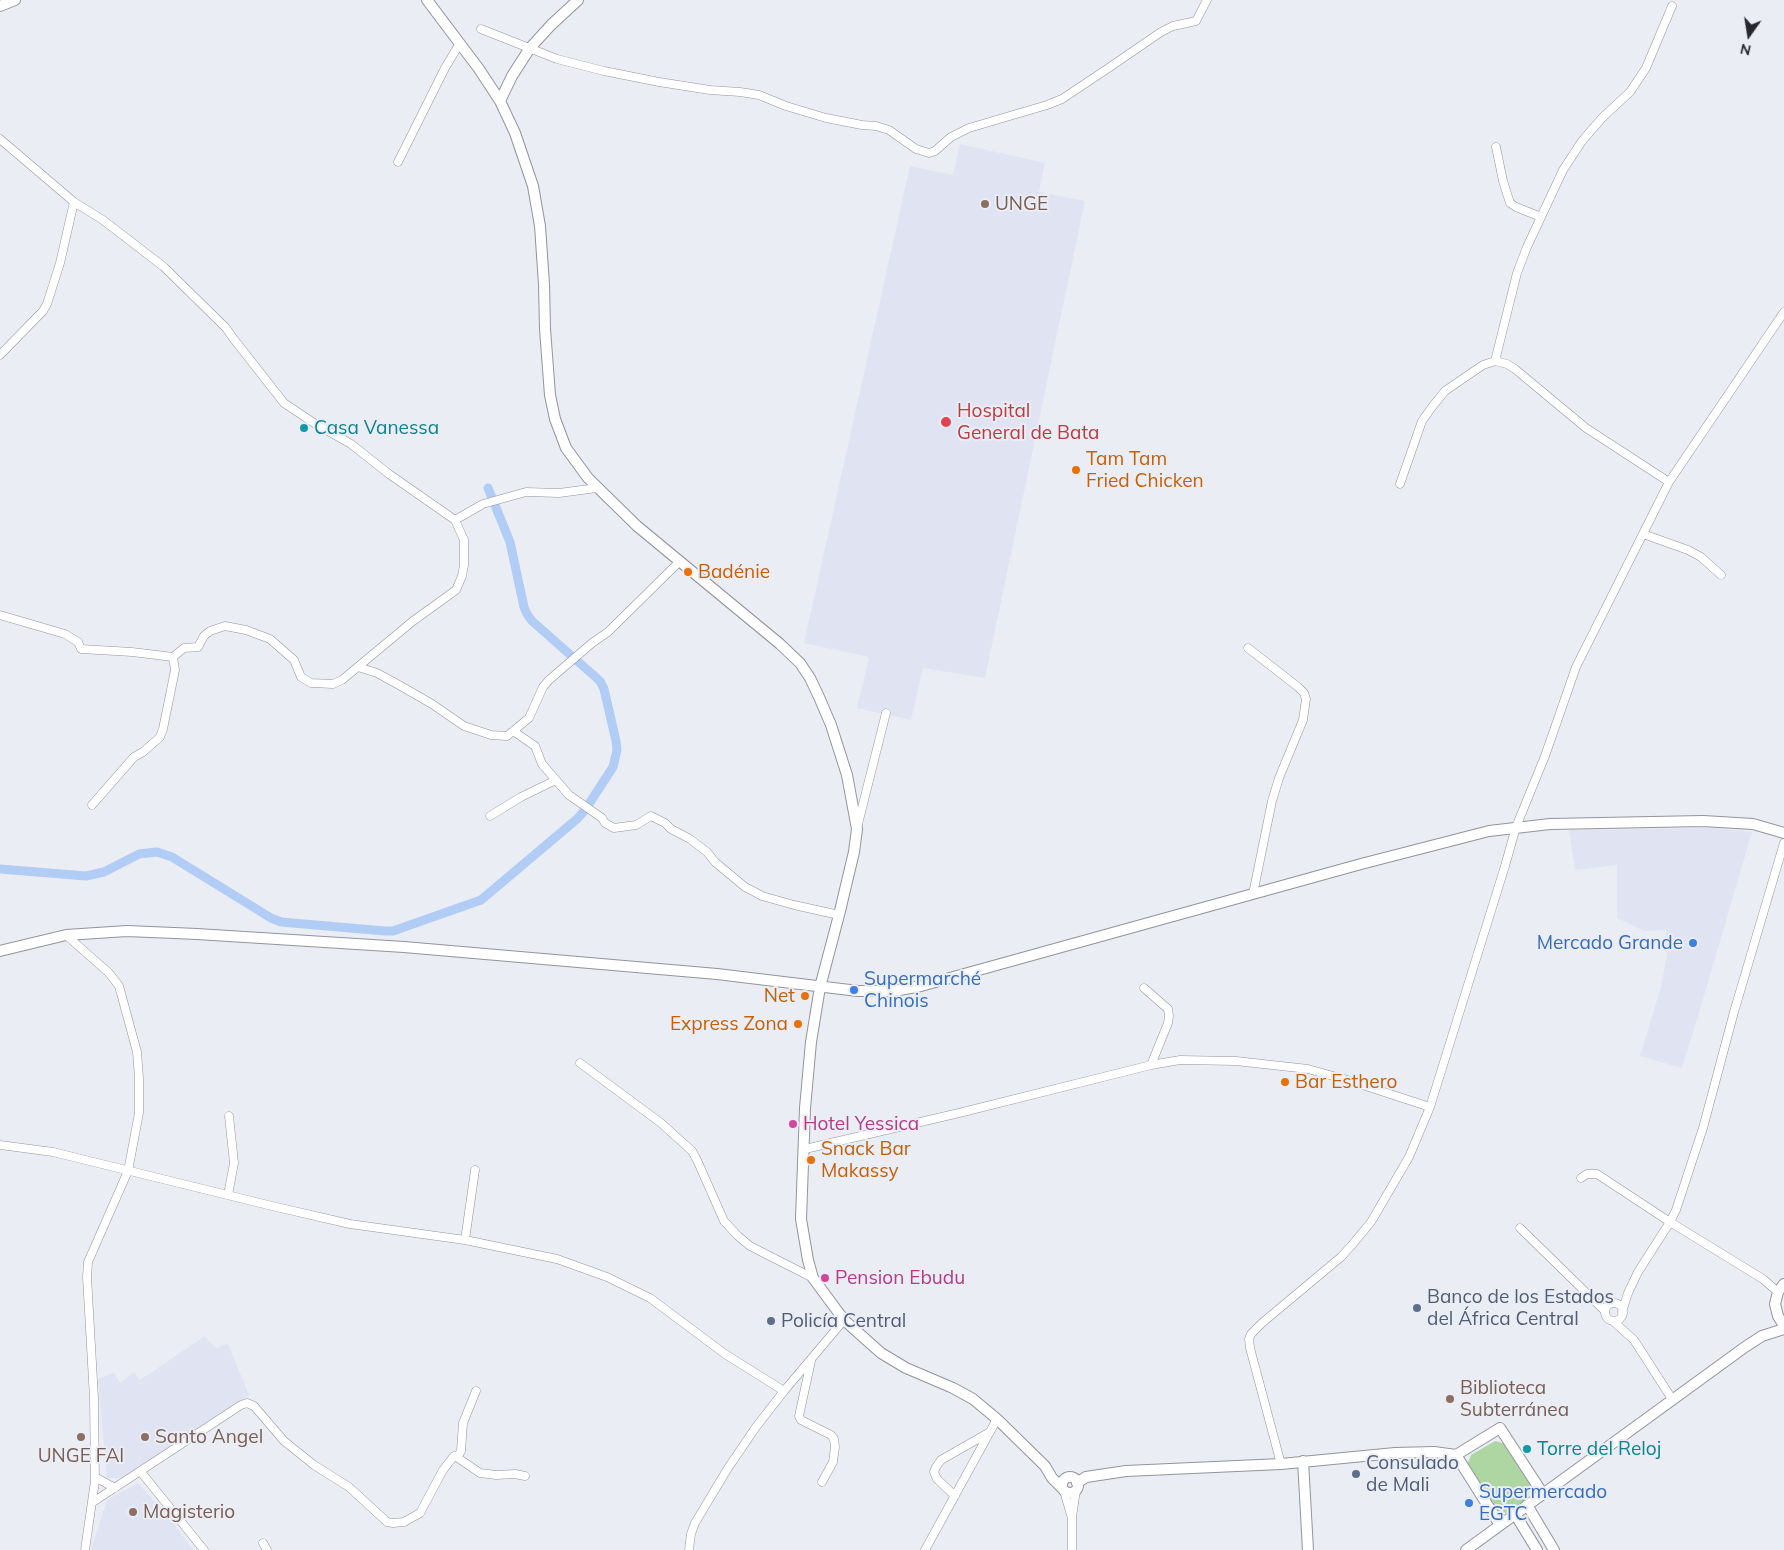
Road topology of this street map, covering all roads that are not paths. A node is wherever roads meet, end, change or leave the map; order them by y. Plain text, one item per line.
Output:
1 (15, 0) edge
2 (427, 0) edge
3 (578, 0) edge
4 (1207, 0) edge
5 (0, 6) edge
6 (1672, 6) dead end
7 (481, 29) dead end
8 (460, 43) junction
9 (530, 48) junction
10 (500, 101) junction
11 (0, 140) edge
12 (1496, 147) dead end
13 (398, 162) dead end
14 (74, 202) junction
15 (1541, 217) junction
16 (1784, 312) edge
17 (0, 355) edge
18 (1495, 361) junction
19 (1669, 482) junction
20 (1400, 484) dead end
21 (597, 488) junction
22 (455, 520) junction
23 (1643, 534) junction
24 (679, 562) junction
25 (1720, 575) dead end
26 (0, 614) edge
27 (1248, 648) dead end
28 (173, 658) junction
29 (358, 667) junction
30 (886, 713) dead end
31 (513, 731) junction
32 (556, 780) junction
33 (92, 805) dead end
34 (490, 816) dead end
35 (1516, 827) junction
36 (857, 830) junction
37 (1784, 833) edge
38 (1784, 843) edge
39 (1253, 894) junction
40 (839, 915) junction
41 (66, 935) junction
42 (0, 951) edge
43 (820, 987) junction
44 (1144, 988) dead end
45 (580, 1063) dead end
46 (1151, 1064) junction
47 (1430, 1107) junction
48 (229, 1116) dead end
49 (0, 1146) edge
50 (805, 1149) junction
51 (475, 1170) dead end
52 (128, 1171) junction
53 (1581, 1178) dead end
54 (228, 1196) junction
55 (1670, 1222) junction
56 (1520, 1228) dead end
57 (465, 1240) junction
58 (813, 1278) junction
59 (1782, 1287) edge
60 (1628, 1293) junction
61 (1614, 1304) junction
62 (1605, 1311) junction
63 (1622, 1313) junction
64 (1778, 1316) junction
65 (844, 1320) junction
66 (1613, 1321) junction
67 (1784, 1327) edge
68 (1630, 1334) junction
69 (1762, 1336) junction
70 (812, 1359) junction
71 (476, 1391) dead end
72 (784, 1391) junction
73 (1672, 1399) junction
74 (997, 1418) junction
75 (990, 1432) junction
76 (1456, 1455) junction
77 (454, 1456) junction
78 (1303, 1461) junction
79 (1281, 1464) junction
80 (1045, 1466) junction
81 (141, 1472) junction
82 (524, 1476) dead end
83 (95, 1477) junction
84 (1067, 1478) junction
85 (822, 1482) dead end
86 (1077, 1487) junction
87 (115, 1488) junction
88 (1063, 1490) junction
89 (1543, 1494) junction
90 (955, 1496) junction
91 (93, 1502) junction
92 (1527, 1504) junction
93 (1515, 1514) junction
94 (1072, 1516) junction
95 (1500, 1525) junction
96 (687, 1549) edge
97 (85, 1550) edge
98 (204, 1550) edge
99 (925, 1550) edge
100 (1072, 1550) edge
101 (1308, 1550) edge
102 (1466, 1550) edge
103 (1537, 1550) edge
104 (1554, 1550) edge

1 - 5 main road
2 - 8 main road
3 - 9 main road
4 - 9 street
6 - 15 street
7 - 9 street
8 - 10 main road
8 - 13 street
9 - 10 main road
10 - 21 main road
11 - 14 street
12 - 15 street
14 - 17 street
14 - 22 street
15 - 18 street
16 - 19 street
18 - 19 street
18 - 20 street
19 - 23 street
21 - 22 street
21 - 24 main road
22 - 29 street
23 - 25 street
23 - 35 street
24 - 31 street
24 - 36 main road
26 - 28 street
27 - 39 street
28 - 29 street
28 - 33 street
29 - 31 street
30 - 36 street
31 - 32 street
32 - 34 street
32 - 40 street
35 - 37 main road
35 - 39 main road
35 - 47 street
36 - 40 main road
38 - 55 street
39 - 43 main road
40 - 43 main road
41 - 42 main road
41 - 43 main road
41 - 52 street
43 - 50 main road
44 - 46 street
45 - 58 street
46 - 47 street
46 - 50 street
47 - 79 street
48 - 54 street
49 - 52 street
50 - 58 main road
51 - 57 street
52 - 54 street
52 - 83 street
53 - 55 street
54 - 57 street
55 - 59 street
55 - 60 street
56 - 62 street
57 - 72 street
58 - 65 main road
59 - 64 main road
60 - 61 street
60 - 63 street
61 - 62 street
61 - 63 street
62 - 66 street
63 - 66 street
63 - 68 street
64 - 67 main road
64 - 69 main road
65 - 70 street
65 - 74 main road
66 - 68 street
67 - 69 main road
68 - 73 street
69 - 73 main road
70 - 72 street
70 - 85 street
71 - 77 street
72 - 96 street
73 - 89 main road
74 - 75 street
74 - 80 main road
75 - 90 street
75 - 90 street
76 - 78 main road
76 - 89 main road
76 - 95 main road
77 - 81 street
77 - 82 street
78 - 79 main road
78 - 101 main road
79 - 86 main road
80 - 84 main road
80 - 88 main road
81 - 87 street
81 - 98 street
83 - 87 street
83 - 91 street
84 - 86 main road
84 - 88 main road
86 - 88 main road
86 - 94 street
87 - 91 street
88 - 94 street
89 - 92 main road
90 - 99 street
91 - 97 street
92 - 93 main road
92 - 104 main road
93 - 95 main road
93 - 103 main road
94 - 100 street
95 - 102 main road

